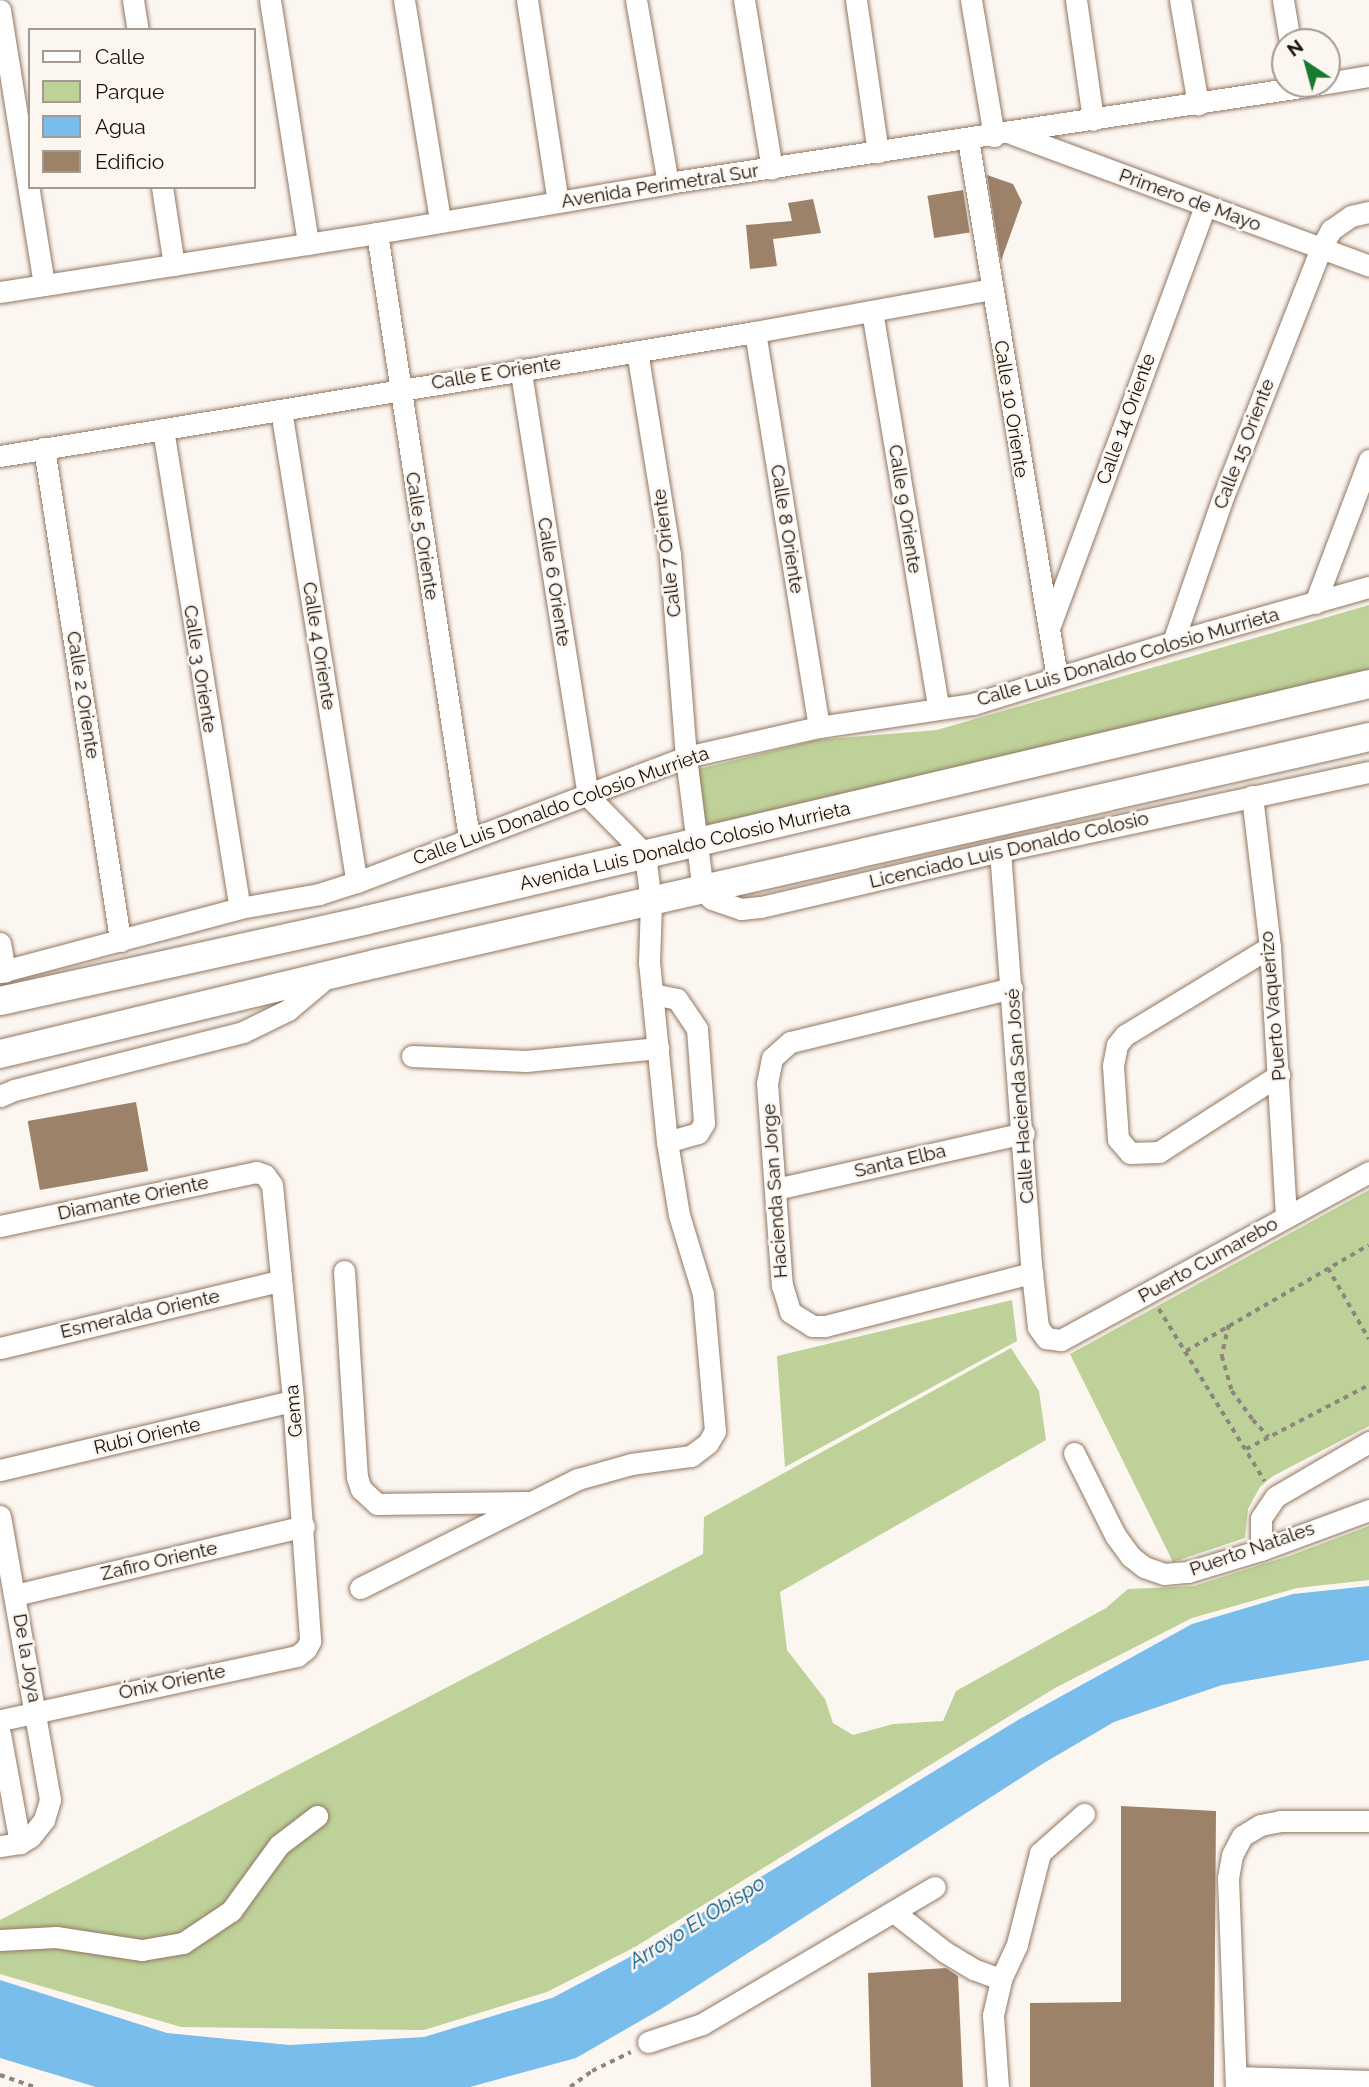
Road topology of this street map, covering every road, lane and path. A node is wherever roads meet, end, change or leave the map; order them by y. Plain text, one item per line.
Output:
1 (133, 0) edge
2 (270, 0) edge
3 (404, 0) edge
4 (527, 0) edge
5 (636, 0) edge
6 (744, 0) edge
7 (856, 0) edge
8 (971, 0) edge
9 (1076, 0) edge
10 (1180, 0) edge
11 (1283, 0) edge
12 (0, 10) edge
13 (138, 28) edge
14 (1288, 28) edge
15 (1369, 76) edge
16 (1341, 81) edge
17 (1271, 91) edge
18 (1198, 104) junction
19 (1093, 120) junction
20 (1002, 134) junction
21 (968, 139) junction
22 (878, 152) junction
23 (772, 169) junction
24 (668, 183) junction
25 (28, 185) edge
26 (29, 189) edge
27 (162, 189) edge
28 (558, 202) junction
29 (1205, 206) junction
30 (1369, 212) edge
31 (440, 221) junction
32 (377, 233) junction
33 (308, 244) junction
34 (1321, 248) junction
35 (174, 265) junction
36 (1369, 267) edge
37 (44, 285) junction
38 (991, 289) junction
39 (0, 292) edge
40 (872, 311) junction
41 (755, 332) junction
42 (636, 351) junction
43 (520, 369) junction
44 (398, 388) junction
45 (281, 410) junction
46 (163, 429) junction
47 (44, 448) junction
48 (0, 456) edge
49 (1369, 460) edge
50 (1369, 587) edge
51 (1315, 603) junction
52 (1048, 631) junction
53 (1173, 642) junction
54 (1057, 678) junction
55 (1368, 684) edge
56 (938, 707) junction
57 (819, 727) junction
58 (1369, 737) edge
59 (686, 757) junction
60 (1369, 772) edge
61 (588, 796) junction
62 (1252, 796) junction
63 (469, 838) junction
64 (697, 840) junction
65 (1000, 851) junction
66 (645, 854) junction
67 (357, 882) junction
68 (703, 891) junction
69 (651, 903) junction
70 (240, 908) junction
71 (120, 941) junction
72 (0, 943) edge
73 (1270, 947) junction
74 (2, 972) edge
75 (327, 977) junction
76 (1012, 988) junction
77 (652, 994) junction
78 (0, 1001) edge
79 (658, 1048) junction
80 (0, 1054) edge
81 (412, 1056) dead end
82 (1279, 1075) junction
83 (0, 1096) edge
84 (1024, 1133) junction
85 (667, 1142) junction
86 (1369, 1172) edge
87 (265, 1175) joint
88 (776, 1189) junction
89 (1286, 1217) junction
90 (0, 1226) edge
91 (1369, 1245) edge
92 (1328, 1268) junction
93 (344, 1271) dead end
94 (1032, 1273) junction
95 (280, 1280) junction
96 (1149, 1292) junction
97 (1230, 1324) junction
98 (1046, 1338) joint
99 (1369, 1339) edge
100 (0, 1348) edge
101 (1185, 1351) junction
102 (1369, 1385) edge
103 (293, 1401) junction
104 (1269, 1437) junction
105 (1369, 1442) edge
106 (1246, 1449) junction
107 (1074, 1453) dead end
108 (0, 1470) edge
109 (1275, 1497) junction
110 (532, 1502) junction
111 (1369, 1510) edge
112 (0, 1516) edge
113 (303, 1526) junction
114 (1261, 1550) junction
115 (360, 1588) dead end
116 (15, 1595) junction
117 (306, 1649) joint
118 (37, 1711) junction
119 (0, 1720) edge
120 (0, 1734) edge
121 (1084, 1814) dead end
122 (317, 1816) dead end
123 (1369, 1821) edge
124 (10, 1844) edge
125 (935, 1887) dead end
126 (895, 1913) junction
127 (0, 1940) edge
128 (1001, 1979) junction
129 (648, 2042) joint
130 (0, 2075) edge
131 (1369, 2081) edge
132 (1236, 2082) edge
133 (35, 2087) edge
134 (569, 2087) edge
135 (998, 2087) edge

1 - 13 street
2 - 33 street
3 - 31 street
4 - 28 street
5 - 24 street
6 - 23 street
7 - 22 street
8 - 20 street
9 - 19 street
10 - 18 street
11 - 14 street
12 - 25 street
15 - 16 street
17 - 18 street, Avenida Perimetral Sur
18 - 19 street, Avenida Perimetral Sur
19 - 20 street, Avenida Perimetral Sur
20 - 21 street, Avenida Perimetral Sur
20 - 29 street, Primero de Mayo
21 - 22 street, Avenida Perimetral Sur
21 - 38 street, Calle 10 Oriente
22 - 23 street, Avenida Perimetral Sur
23 - 24 street, Avenida Perimetral Sur
24 - 28 street, Avenida Perimetral Sur
26 - 37 street
27 - 35 street
28 - 31 street, Avenida Perimetral Sur
29 - 34 street, Primero de Mayo
29 - 52 street, Calle 14 Oriente
30 - 34 street
31 - 32 street, Avenida Perimetral Sur
32 - 33 street, Avenida Perimetral Sur
32 - 44 street, Calle 5 Oriente
33 - 35 street, Avenida Perimetral Sur
34 - 36 street, Primero de Mayo
34 - 53 street, Calle 15 Oriente
35 - 37 street, Avenida Perimetral Sur
37 - 39 street, Avenida Perimetral Sur
38 - 40 street, Calle E Oriente
38 - 52 street, Calle 10 Oriente
40 - 41 street, Calle E Oriente
40 - 56 street, Calle 9 Oriente
41 - 42 street, Calle E Oriente
41 - 57 street, Calle 8 Oriente
42 - 43 street, Calle E Oriente
42 - 59 street, Calle 7 Oriente
43 - 44 street, Calle E Oriente
43 - 61 street, Calle 6 Oriente
44 - 45 street, Calle E Oriente
44 - 63 street, Calle 5 Oriente
45 - 46 street, Calle E Oriente
45 - 67 street, Calle 4 Oriente
46 - 47 street, Calle E Oriente
46 - 70 street, Calle 3 Oriente
47 - 48 street, Calle E Oriente
47 - 71 street, Calle 2 Oriente
49 - 51 street
50 - 51 street, Calle Luis Donaldo Colosio Murrieta
51 - 53 street, Calle Luis Donaldo Colosio Murrieta
52 - 54 street, Calle 10 Oriente
53 - 54 street, Calle Luis Donaldo Colosio Murrieta
54 - 56 street, Calle Luis Donaldo Colosio Murrieta
55 - 64 main road, Avenida Luis Donaldo Colosio Murrieta
56 - 57 street, Calle Luis Donaldo Colosio Murrieta
57 - 59 street, Calle Luis Donaldo Colosio Murrieta
58 - 68 main road
59 - 61 street, Calle Luis Donaldo Colosio Murrieta
59 - 64 street, Calle 7 Oriente
60 - 62 street, Licenciado Luis Donaldo Colosio
61 - 63 street, Calle Luis Donaldo Colosio Murrieta
61 - 66 street
62 - 65 street, Licenciado Luis Donaldo Colosio
62 - 73 street, Puerto Vaquerizo
63 - 67 street, Calle Luis Donaldo Colosio Murrieta
64 - 66 main road, Avenida Luis Donaldo Colosio Murrieta
64 - 68 street
65 - 68 street, Licenciado Luis Donaldo Colosio
65 - 76 street, Calle Hacienda San José
66 - 69 street
66 - 78 main road, Avenida Luis Donaldo Colosio Murrieta
67 - 70 street, Calle Luis Donaldo Colosio Murrieta
68 - 69 main road
69 - 75 main road
69 - 77 street
70 - 71 street, Calle Luis Donaldo Colosio Murrieta
71 - 74 street, Calle Luis Donaldo Colosio Murrieta
72 - 74 street
73 - 82 street, Puerto Vaquerizo
73 - 82 street
75 - 80 main road
75 - 83 street
76 - 84 street, Calle Hacienda San José
76 - 88 street, Hacienda San Jorge
77 - 79 street
77 - 85 street
79 - 81 street
79 - 85 street
82 - 89 street, Puerto Vaquerizo
84 - 88 street, Santa Elba
84 - 94 street, Calle Hacienda San José
85 - 110 street
86 - 89 street, Puerto Cumarebo
87 - 90 street, Diamante Oriente
87 - 95 street, Gema
88 - 94 street, Hacienda San Jorge
89 - 96 street, Puerto Cumarebo
91 - 92 path
92 - 97 path
92 - 99 path
93 - 110 street
94 - 98 street, Calle Hacienda San José
95 - 100 street, Esmeralda Oriente
95 - 103 street, Gema
96 - 98 street, Puerto Cumarebo
96 - 101 path
97 - 101 path
97 - 104 path
101 - 106 path
102 - 104 path
103 - 108 street, Rubí Oriente
103 - 113 street, Gema
104 - 106 path
105 - 109 street
106 - 109 path
107 - 114 street, Puerto Natales
109 - 114 street
110 - 115 street
111 - 114 street, Puerto Natales
112 - 116 street, De la Joya
113 - 116 street, Zafiro Oriente
113 - 117 street, Gema
116 - 118 street, De la Joya
117 - 118 street, Ónix Oriente
118 - 119 street, Ónix Oriente
118 - 124 street, De la Joya
120 - 124 street
121 - 128 street
122 - 127 street
123 - 132 street
125 - 126 street
126 - 128 street
126 - 129 street
128 - 135 street
129 - 134 path
130 - 133 path
131 - 132 street

